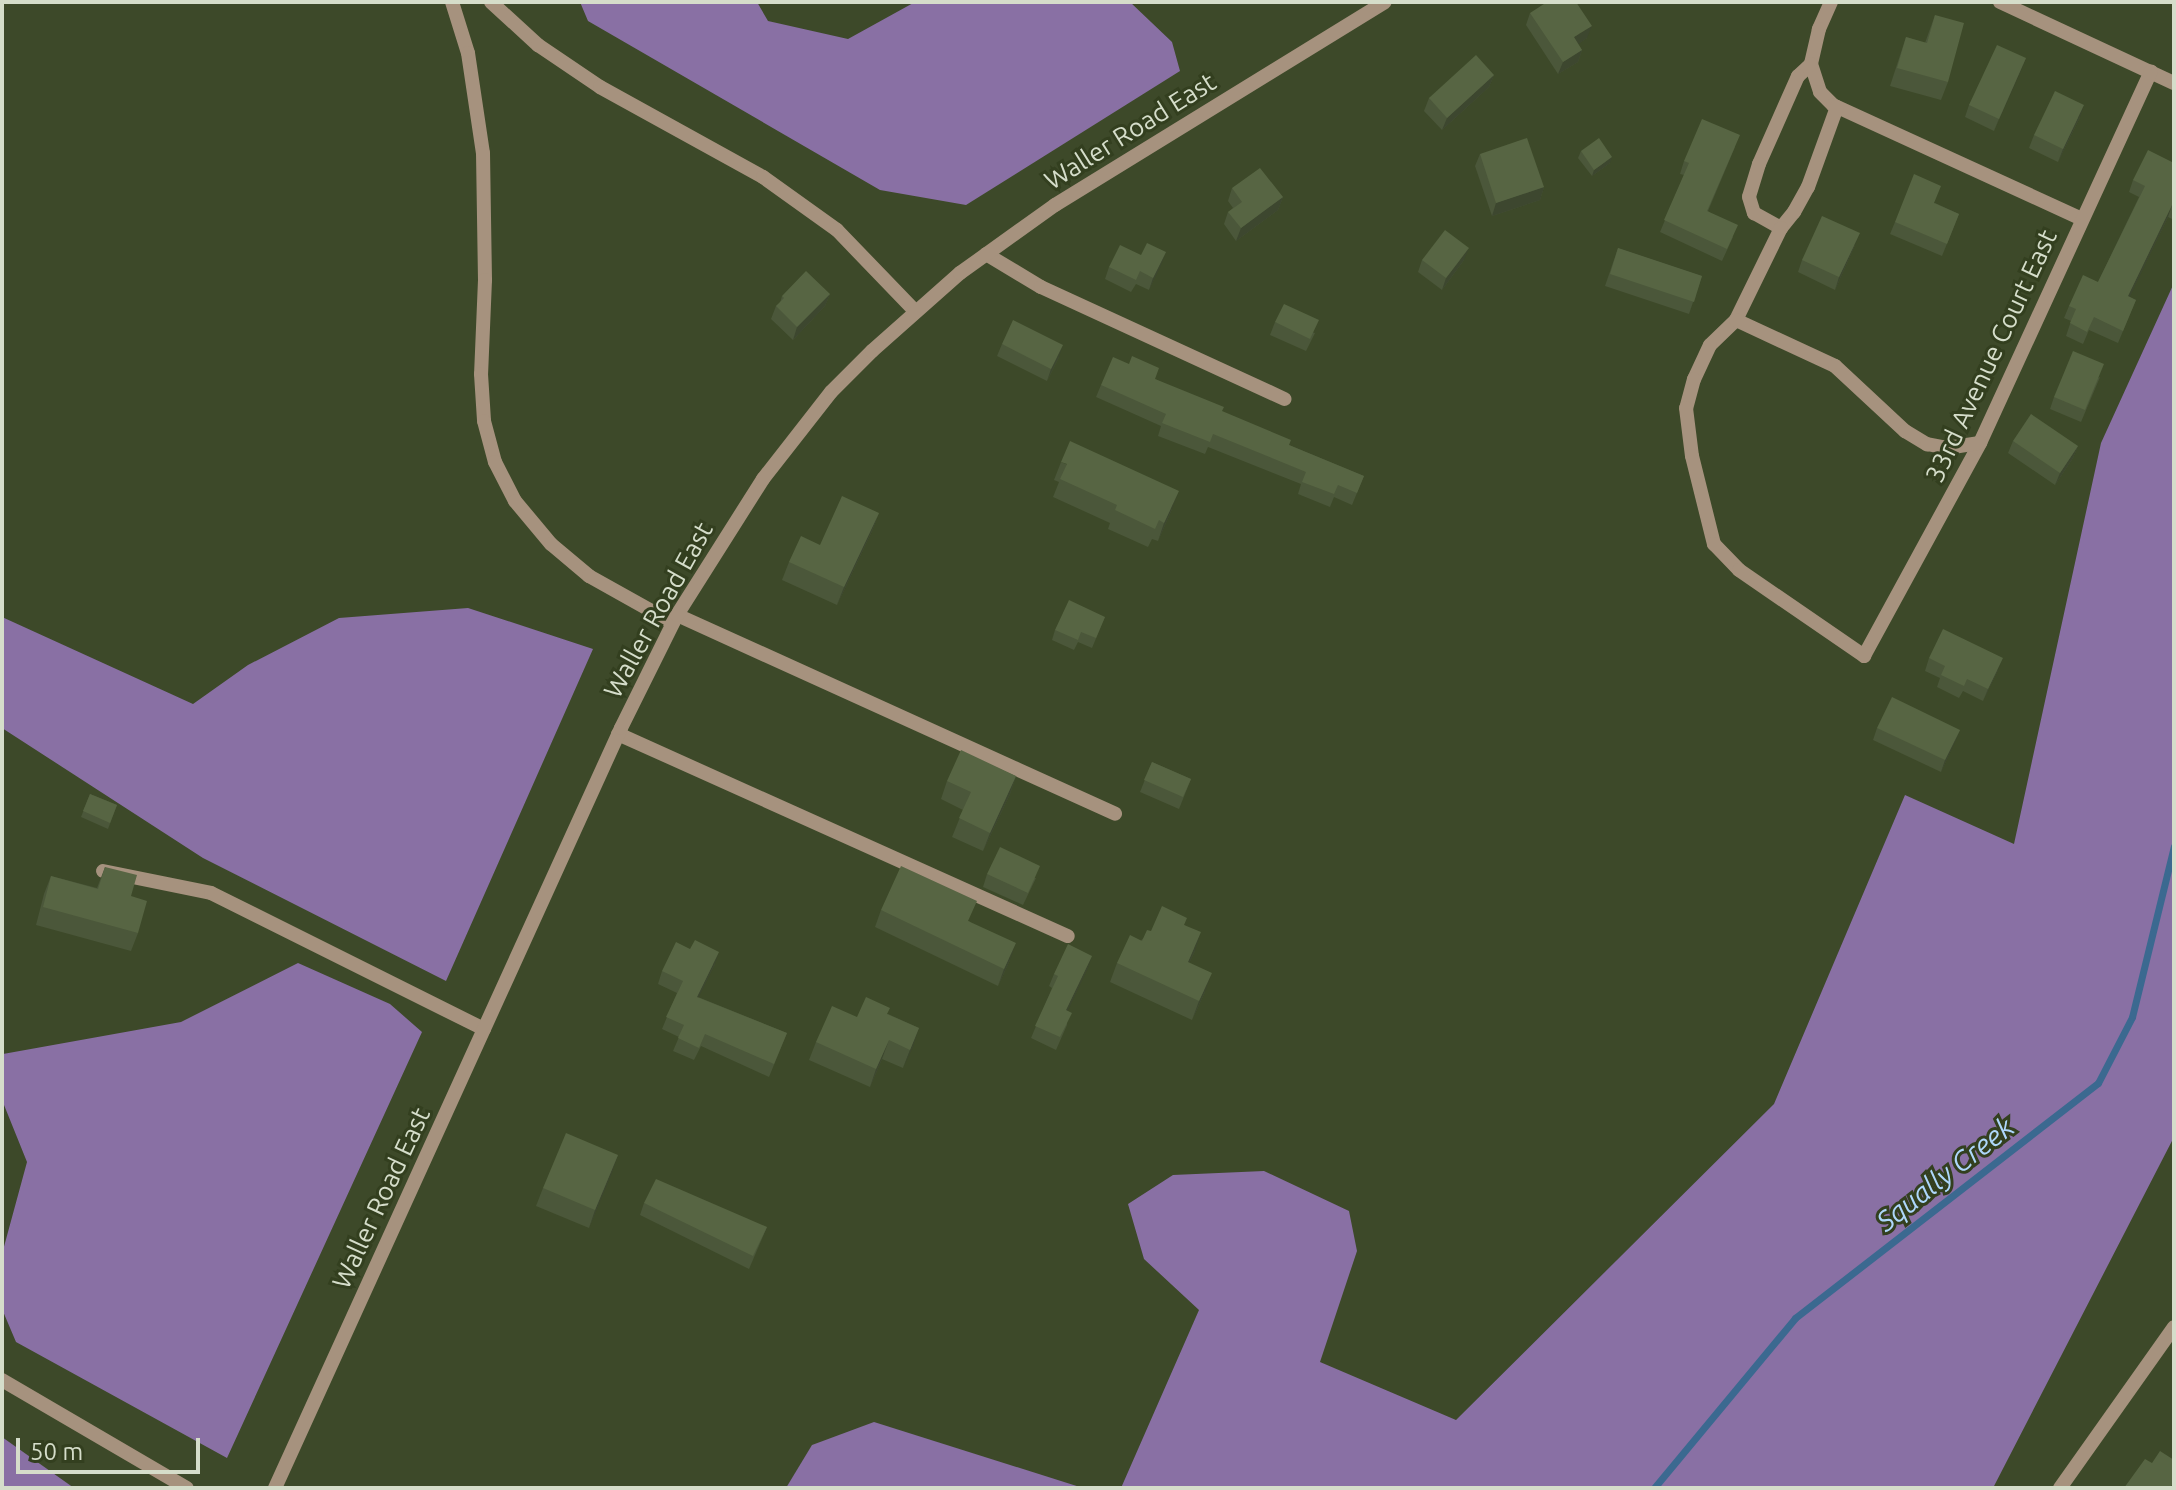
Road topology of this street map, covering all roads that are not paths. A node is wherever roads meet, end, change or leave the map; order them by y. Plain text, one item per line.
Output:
1 (452, 2) edge
2 (491, 2) edge
3 (1385, 2) edge
4 (1831, 2) edge
5 (2000, 2) edge
6 (1812, 72) junction
7 (2151, 72) junction
8 (2174, 83) edge
9 (1837, 107) junction
10 (2082, 219) junction
11 (1781, 228) junction
12 (986, 254) junction
13 (915, 311) junction
14 (1736, 320) junction
15 (1285, 399) dead end
16 (1980, 443) junction
17 (675, 619) junction
18 (618, 734) junction
19 (1115, 814) dead end
20 (103, 871) edge
21 (1068, 936) dead end
22 (484, 1029) junction
23 (2174, 1327) edge
24 (2, 1380) edge
25 (187, 1488) edge
26 (275, 1488) edge
27 (2060, 1488) edge

1 - 17 street
2 - 13 street
3 - 12 street, Waller Road East
4 - 6 street
5 - 7 street
6 - 9 street
6 - 11 street
7 - 8 street
7 - 10 street, 33rd Avenue Court East
9 - 10 street
9 - 11 street
10 - 16 street, 33rd Avenue Court East
11 - 14 street
12 - 13 street, Waller Road East
12 - 15 street
13 - 17 street, Waller Road East
14 - 16 street
14 - 16 street, 33rd Avenue Court East
17 - 18 street, Waller Road East
17 - 19 street
18 - 21 street
18 - 22 street, Waller Road East
20 - 22 street
22 - 26 street, Waller Road East
23 - 27 street
24 - 25 street

